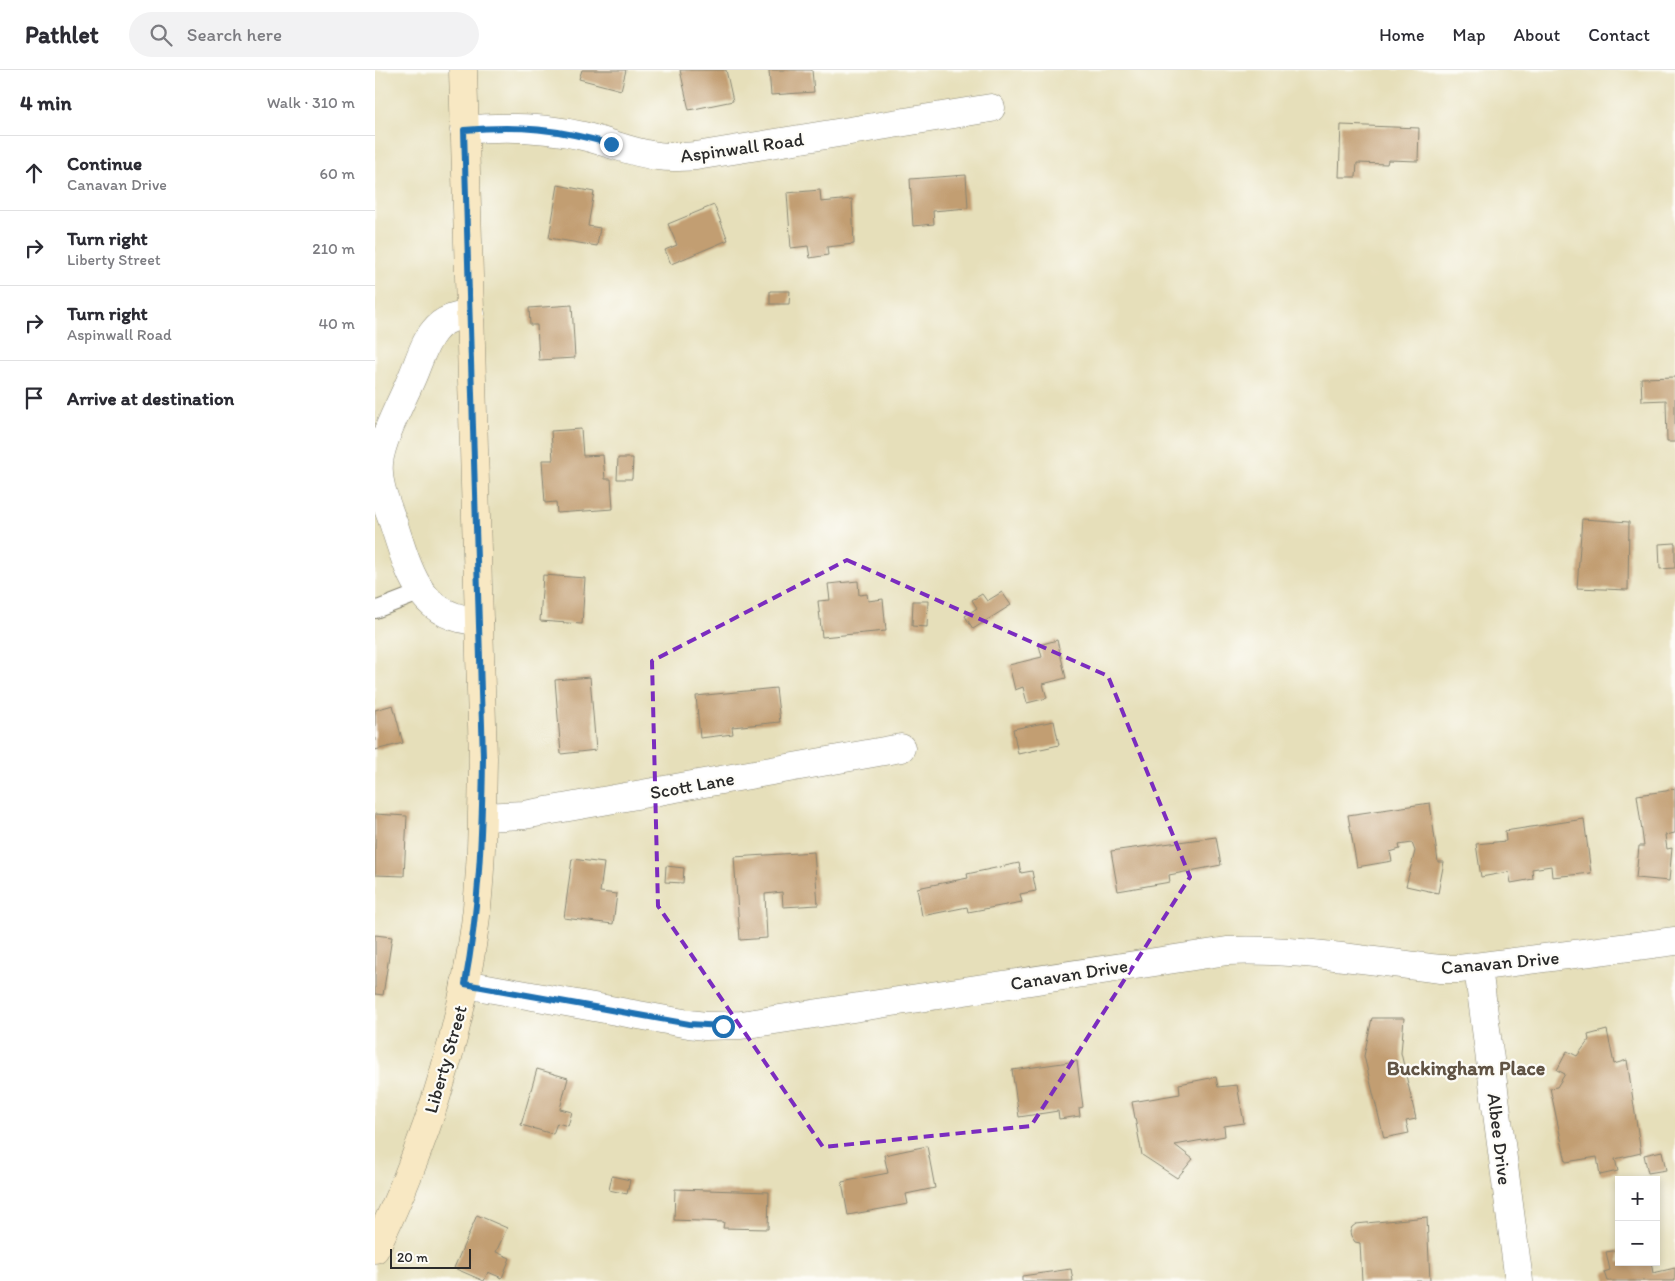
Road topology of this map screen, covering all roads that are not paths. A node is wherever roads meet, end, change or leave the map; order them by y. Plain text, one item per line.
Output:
1 (463, 70) edge
2 (991, 108) dead end
3 (464, 130) junction
4 (471, 314) junction
5 (379, 490) edge
6 (419, 590) junction
7 (375, 610) edge
8 (479, 621) junction
9 (901, 748) dead end
10 (483, 816) junction
11 (1675, 941) edge
12 (1478, 968) junction
13 (465, 984) junction
14 (375, 1249) edge
15 (1519, 1281) edge

1 - 3 main road, Liberty Street
2 - 3 street, Aspinwall Road
3 - 4 main road, Liberty Street
4 - 5 street
4 - 8 main road, Liberty Street
5 - 6 street
6 - 7 lane
6 - 8 street
8 - 10 main road, Liberty Street
9 - 10 street, Scott Lane
10 - 13 main road, Liberty Street
11 - 12 street, Canavan Drive
12 - 13 street, Canavan Drive
12 - 15 street, Albee Drive
13 - 14 main road, Liberty Street

